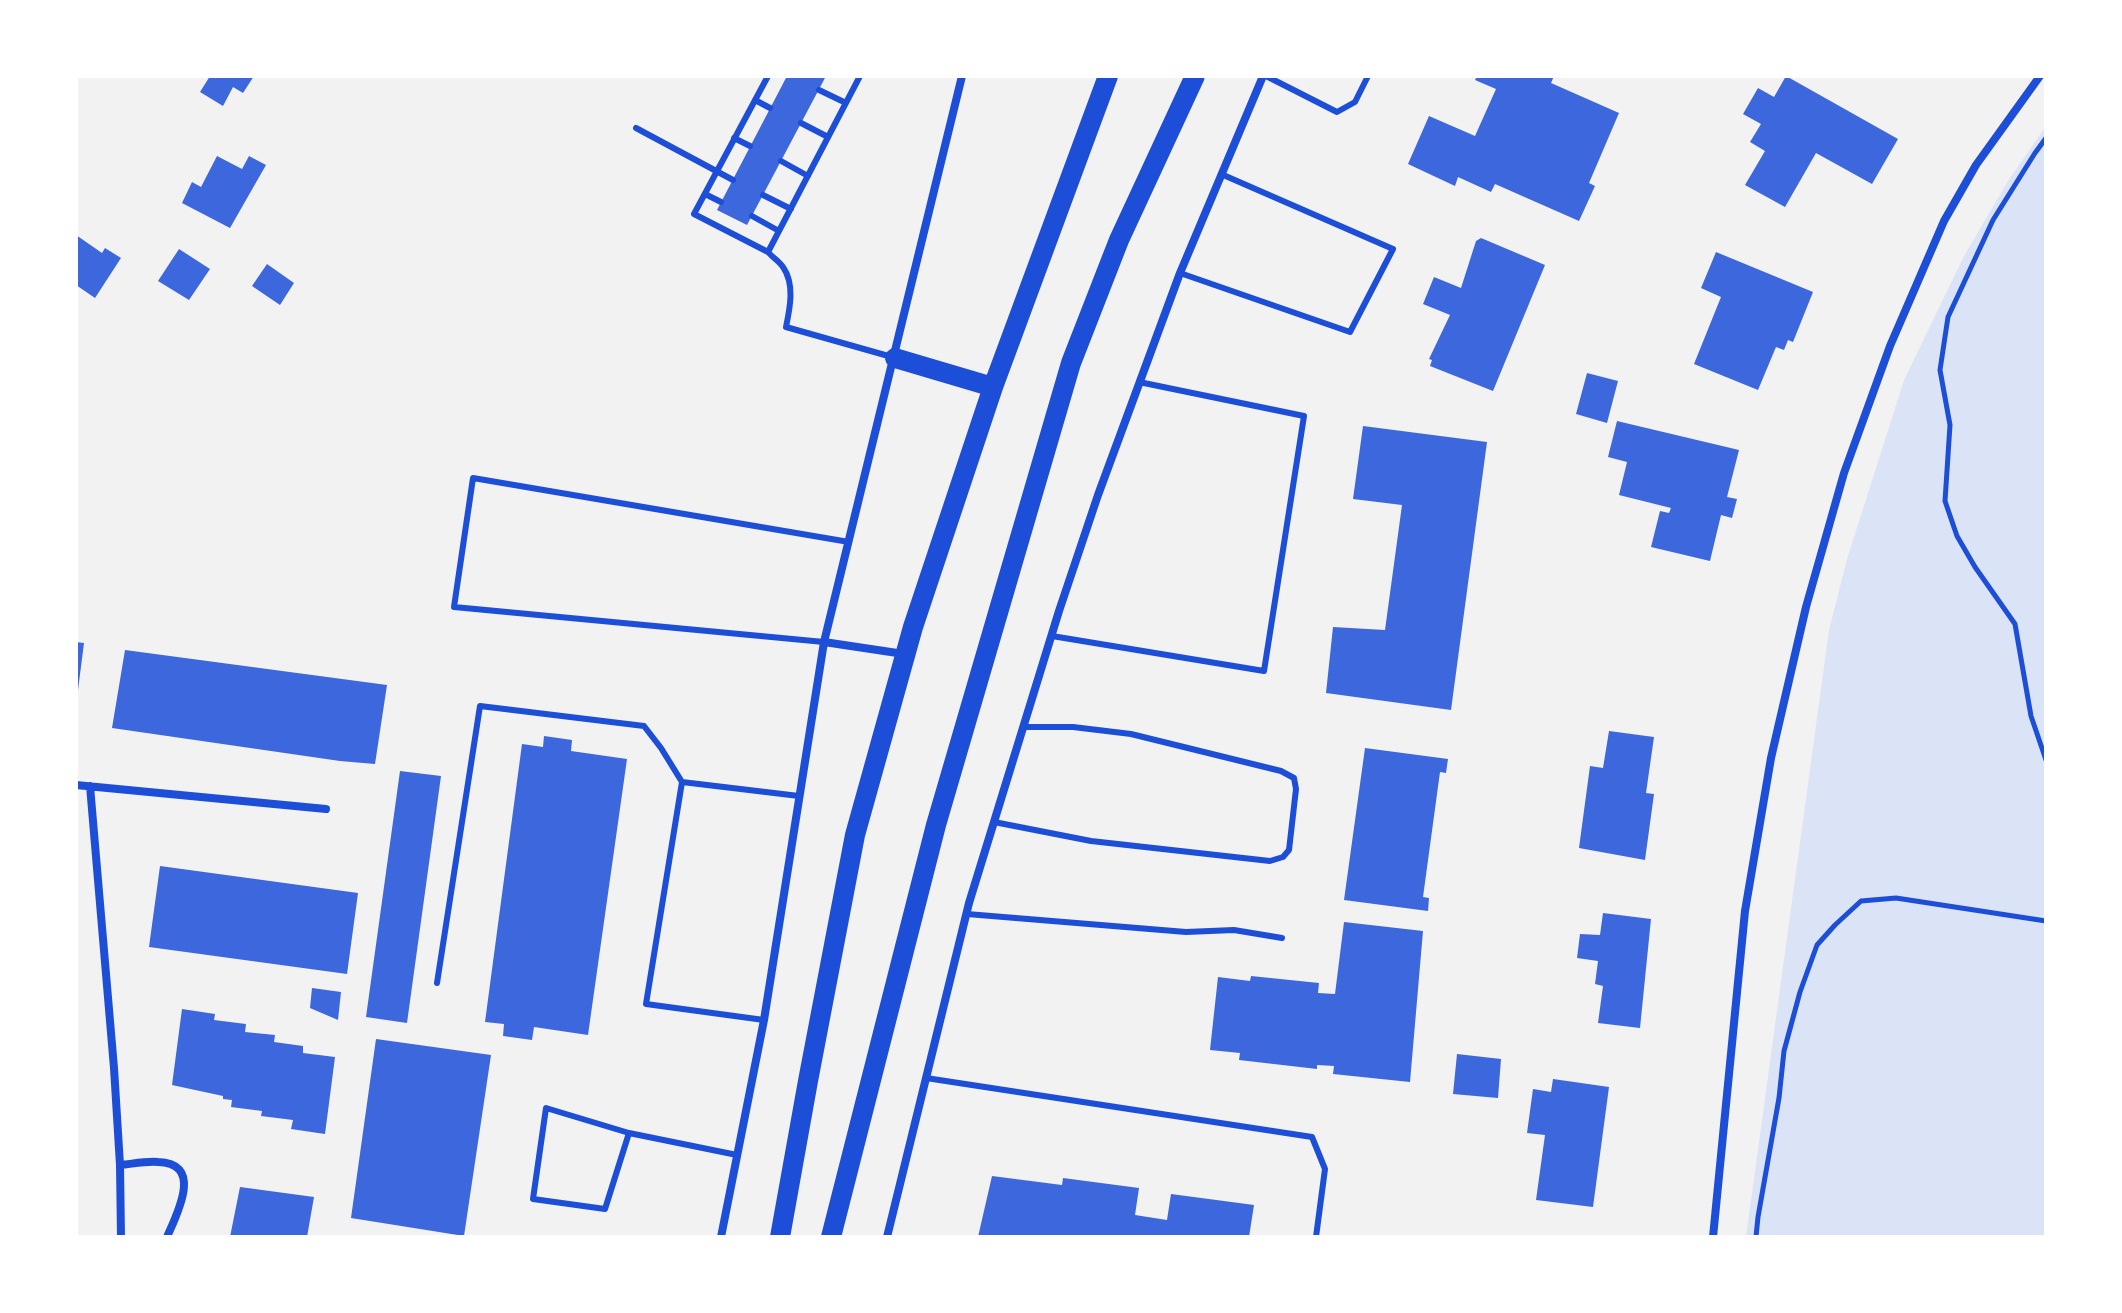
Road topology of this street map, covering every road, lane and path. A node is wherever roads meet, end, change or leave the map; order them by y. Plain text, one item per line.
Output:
1 (768, 76) edge
2 (860, 76) edge
3 (962, 76) edge
4 (1108, 76) edge
5 (1195, 76) edge
6 (1265, 76) edge
7 (1368, 76) edge
8 (2040, 76) edge
9 (819, 90) dead end
10 (755, 100) junction
11 (846, 103) junction
12 (770, 108) dead end
13 (801, 123) dead end
14 (636, 128) dead end
15 (828, 137) junction
16 (734, 138) junction
17 (2046, 138) edge
18 (750, 146) dead end
19 (781, 161) dead end
20 (717, 172) junction
21 (1221, 174) junction
22 (808, 176) junction
23 (733, 180) dead end
24 (705, 194) junction
25 (763, 195) dead end
26 (721, 202) dead end
27 (791, 209) junction
28 (752, 216) dead end
29 (779, 231) junction
30 (768, 252) junction
31 (1180, 273) junction
32 (895, 358) junction
33 (1139, 382) junction
34 (993, 387) junction
35 (850, 542) junction
36 (1052, 636) junction
37 (824, 642) junction
38 (905, 654) junction
39 (1023, 727) junction
40 (2046, 760) edge
41 (682, 782) junction
42 (76, 785) edge
43 (90, 786) junction
44 (799, 796) junction
45 (326, 809) dead end
46 (994, 822) junction
47 (967, 914) junction
48 (2046, 921) edge
49 (1282, 938) dead end
50 (437, 983) dead end
51 (764, 1020) junction
52 (926, 1078) junction
53 (629, 1133) junction
54 (737, 1155) junction
55 (120, 1165) junction
56 (121, 1237) edge
57 (167, 1237) edge
58 (721, 1237) edge
59 (780, 1237) edge
60 (831, 1237) edge
61 (887, 1237) edge
62 (1316, 1237) edge
63 (1713, 1237) edge
64 (1756, 1237) edge

1 - 10 lane
2 - 11 lane
3 - 32 street
4 - 34 main road
5 - 60 main road
6 - 7 lane
6 - 21 street
8 - 63 street
9 - 11 lane
10 - 12 lane
10 - 16 lane
11 - 15 lane
13 - 15 lane
14 - 20 lane
15 - 22 lane
16 - 18 lane
16 - 20 lane
17 - 40 path
19 - 22 lane
20 - 23 lane
20 - 24 lane
21 - 31 street
21 - 31 lane
22 - 27 lane
24 - 26 lane
24 - 30 lane
25 - 27 lane
27 - 29 lane
28 - 29 lane
29 - 30 lane
30 - 32 lane
31 - 33 street
32 - 34 main road
32 - 35 street
33 - 36 street
33 - 36 lane
34 - 38 main road
35 - 37 street
35 - 37 lane
36 - 39 street
37 - 38 street
37 - 44 street
38 - 59 main road
39 - 46 street
39 - 46 lane
41 - 44 lane
41 - 50 lane
41 - 51 lane
42 - 43 street
43 - 45 street
43 - 55 street
44 - 51 street
46 - 47 street
47 - 49 lane
47 - 52 street
48 - 64 path
51 - 54 street
52 - 61 street
52 - 62 lane
53 - 53 lane
53 - 54 lane
54 - 58 street
55 - 56 street
55 - 57 street

